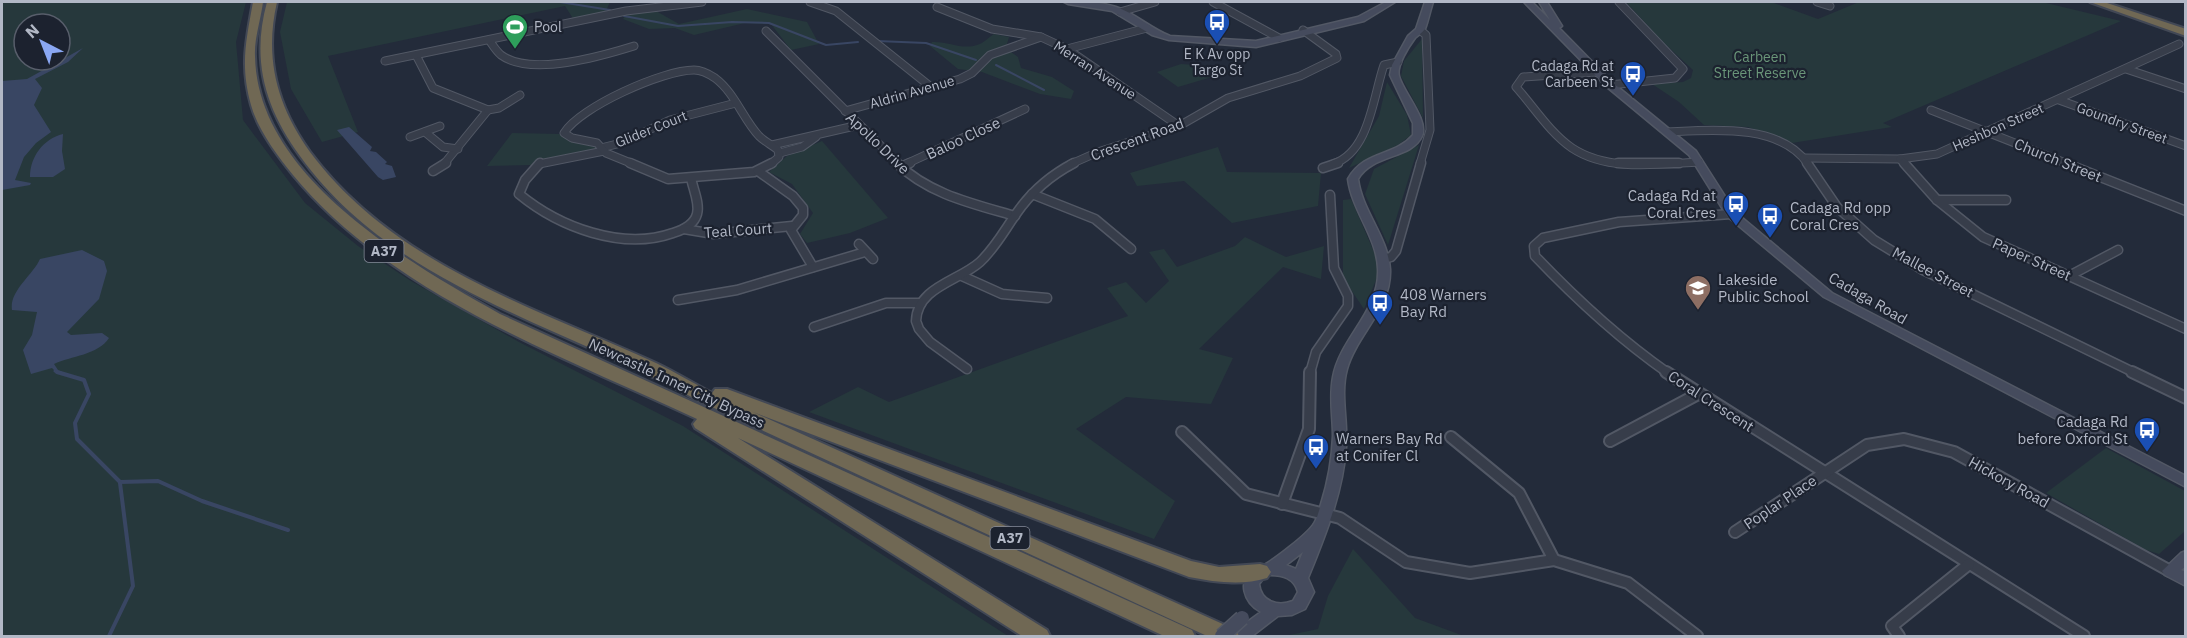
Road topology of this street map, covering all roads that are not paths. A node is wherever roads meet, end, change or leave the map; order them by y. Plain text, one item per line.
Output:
1 (258, 2) edge
2 (272, 2) edge
3 (702, 2) edge
4 (810, 2) edge
5 (1068, 2) edge
6 (1155, 2) edge
7 (1213, 2) edge
8 (1391, 2) edge
9 (1423, 2) edge
10 (1429, 2) edge
11 (1528, 2) edge
12 (1543, 2) edge
13 (1619, 2) edge
14 (1817, 2) edge
15 (2095, 2) edge
16 (2110, 2) edge
17 (1830, 6) dead end
18 (937, 7) dead end
19 (1120, 12) junction
20 (1147, 28) junction
21 (2186, 28) edge
22 (1303, 30) junction
23 (766, 31) dead end
24 (1416, 33) junction
25 (1041, 37) junction
26 (1279, 38) junction
27 (2182, 38) edge
28 (489, 40) junction
29 (1568, 40) junction
30 (634, 46) dead end
31 (1067, 49) junction
32 (416, 55) junction
33 (385, 61) dead end
34 (1398, 62) junction
35 (2126, 69) junction
36 (1598, 72) junction
37 (1610, 86) junction
38 (931, 87) junction
39 (2186, 89) edge
40 (520, 95) dead end
41 (2059, 100) junction
42 (735, 103) junction
43 (1025, 109) dead end
44 (488, 110) junction
45 (1931, 110) dead end
46 (844, 111) junction
47 (859, 125) junction
48 (440, 126) dead end
49 (1179, 126) junction
50 (1419, 129) junction
51 (1430, 130) junction
52 (425, 132) junction
53 (1668, 132) junction
54 (1988, 132) junction
55 (818, 136) junction
56 (410, 137) dead end
57 (772, 145) junction
58 (2186, 146) edge
59 (458, 149) junction
60 (603, 150) junction
61 (780, 153) junction
62 (1804, 158) junction
63 (1900, 159) junction
64 (1699, 162) junction
65 (901, 167) junction
66 (1323, 168) dead end
67 (433, 171) dead end
68 (758, 171) junction
69 (691, 178) junction
70 (1032, 194) junction
71 (1330, 195) dead end
72 (1937, 200) junction
73 (2006, 200) dead end
74 (2186, 211) edge
75 (1731, 214) junction
76 (1015, 216) junction
77 (792, 226) junction
78 (684, 229) junction
79 (859, 244) dead end
80 (1131, 249) dead end
81 (2118, 250) dead end
82 (865, 252) junction
83 (1382, 259) junction
84 (873, 260) dead end
85 (813, 267) junction
86 (962, 276) junction
87 (2069, 276) junction
88 (1047, 298) dead end
89 (678, 300) dead end
90 (921, 303) junction
91 (814, 327) dead end
92 (2186, 329) edge
93 (647, 366) junction
94 (967, 369) dead end
95 (650, 392) junction
96 (1698, 394) junction
97 (2186, 398) edge
98 (1182, 432) dead end
99 (1451, 436) dead end
100 (1610, 441) dead end
101 (1824, 472) junction
102 (2186, 482) edge
103 (1282, 504) junction
104 (1322, 521) junction
105 (1735, 532) dead end
106 (2186, 557) edge
107 (1554, 560) junction
108 (1969, 564) junction
109 (1264, 570) junction
110 (2170, 571) junction
111 (1300, 578) junction
112 (2186, 580) edge
113 (1253, 596) junction
114 (1274, 610) junction
115 (1249, 620) junction
116 (1039, 636) edge
117 (1184, 636) edge
118 (1222, 636) edge
119 (1228, 636) edge
120 (1241, 636) edge
121 (1697, 636) edge
122 (1899, 636) edge
123 (2084, 636) edge

1 - 95 highway, Newcastle Inner City Bypass / A37
2 - 93 highway, Newcastle Inner City Bypass / A37
3 - 28 street
4 - 38 street
5 - 19 street
6 - 19 street
7 - 26 street
8 - 22 street
9 - 24 street
10 - 24 street
11 - 29 street, Cadaga Road
12 - 29 street, Cadaga Road
13 - 37 street
14 - 17 street
15 - 27 highway
16 - 21 highway
18 - 25 street, Merran Avenue
19 - 20 street
20 - 26 street
20 - 31 street
22 - 26 street
22 - 49 street, Crescent Road
23 - 46 street, Apollo Drive
24 - 34 street
24 - 51 street
25 - 31 street, Merran Avenue
25 - 38 street, Aldrin Avenue
27 - 35 street, Heshbon Street
28 - 30 street
28 - 32 street
29 - 36 street, Cadaga Road
31 - 49 street, Merran Avenue
32 - 33 street
32 - 44 street
34 - 50 street
34 - 66 street
35 - 39 street
35 - 41 street, Heshbon Street
36 - 37 street, Cadaga Road
36 - 64 street
37 - 53 street, Cadaga Road
38 - 46 street, Aldrin Avenue
40 - 44 street
41 - 54 street, Heshbon Street
41 - 58 street, Goundry Street
42 - 57 street
42 - 60 street, Glider Court
42 - 60 street
43 - 65 street, Baloo Close
44 - 59 street
45 - 54 street, Church Street
46 - 47 street, Apollo Drive
47 - 55 street
47 - 65 street, Apollo Drive
48 - 52 street
49 - 70 street, Crescent Road
50 - 51 street
50 - 83 street
51 - 83 street
52 - 56 street
52 - 59 street
53 - 62 street, Mallee Street
53 - 64 street, Cadaga Road
54 - 63 street, Heshbon Street
54 - 74 street, Church Street
55 - 57 street
55 - 61 street
57 - 61 street
59 - 67 street
60 - 69 street
60 - 78 street, Glider Court
61 - 68 street
62 - 63 street, Heshbon Street
62 - 97 street, Mallee Street
63 - 72 street, Paper Street
64 - 75 street, Cadaga Road
65 - 76 street, Apollo Drive
68 - 69 street
68 - 77 street
69 - 78 street
70 - 76 street, Crescent Road
70 - 80 street
71 - 103 street
72 - 73 street
72 - 87 street, Paper Street
75 - 96 street, Coral Crescent
75 - 102 street, Cadaga Road
76 - 86 street, Crescent Road
77 - 78 street, Teal Court
77 - 85 street
79 - 82 street
81 - 87 street
82 - 84 street
82 - 85 street
83 - 104 street
85 - 89 street
86 - 88 street
86 - 90 street, Crescent Road
87 - 92 street, Paper Street
90 - 91 street
90 - 94 street
93 - 109 highway
93 - 119 highway, Newcastle Inner City Bypass / A37
95 - 116 highway
95 - 117 highway, Newcastle Inner City Bypass / A37
96 - 100 street
96 - 101 street, Coral Crescent
98 - 103 street
99 - 107 street
101 - 105 street, Poplar Place
101 - 108 street, Coral Crescent
101 - 110 street, Hickory Road
103 - 104 street
104 - 107 street
104 - 109 street
104 - 111 street
106 - 110 street
107 - 121 street
108 - 122 street
108 - 123 street, Coral Crescent
109 - 111 street
109 - 113 street
110 - 112 street, Hickory Road
111 - 114 street
113 - 114 street
113 - 115 street
114 - 115 street
115 - 118 street, bridge
115 - 120 street

